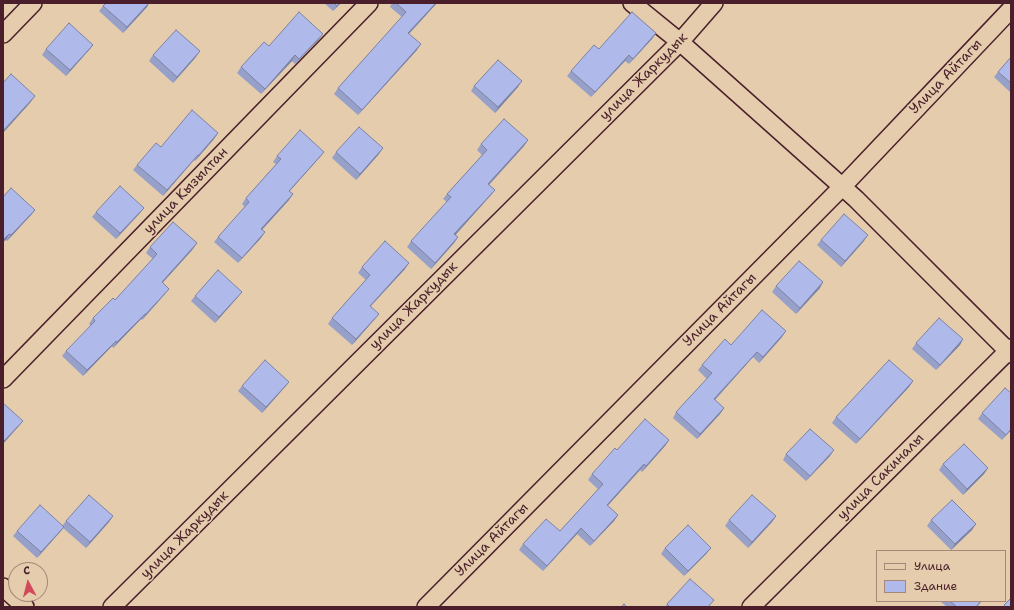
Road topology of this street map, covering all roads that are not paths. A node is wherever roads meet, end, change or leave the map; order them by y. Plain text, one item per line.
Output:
1 (33, 3) edge
2 (369, 3) edge
3 (632, 3) edge
4 (714, 3) edge
5 (1011, 9) edge
6 (3, 34) edge
7 (680, 42) junction
8 (842, 187) junction
9 (1010, 351) edge
10 (3, 378) edge
11 (3, 587) edge
12 (25, 607) edge
13 (112, 607) edge
14 (426, 607) edge
15 (751, 607) edge

1 - 6 street
2 - 10 street, улица Кызылтан
3 - 7 street
4 - 7 street, улица Жаркудык
5 - 8 street, Улица Айтагы
7 - 8 street
7 - 13 street, улица Жаркудык
8 - 9 street
8 - 14 street, Улица Айтагы
9 - 15 street, улица Сакиналы
11 - 12 street

